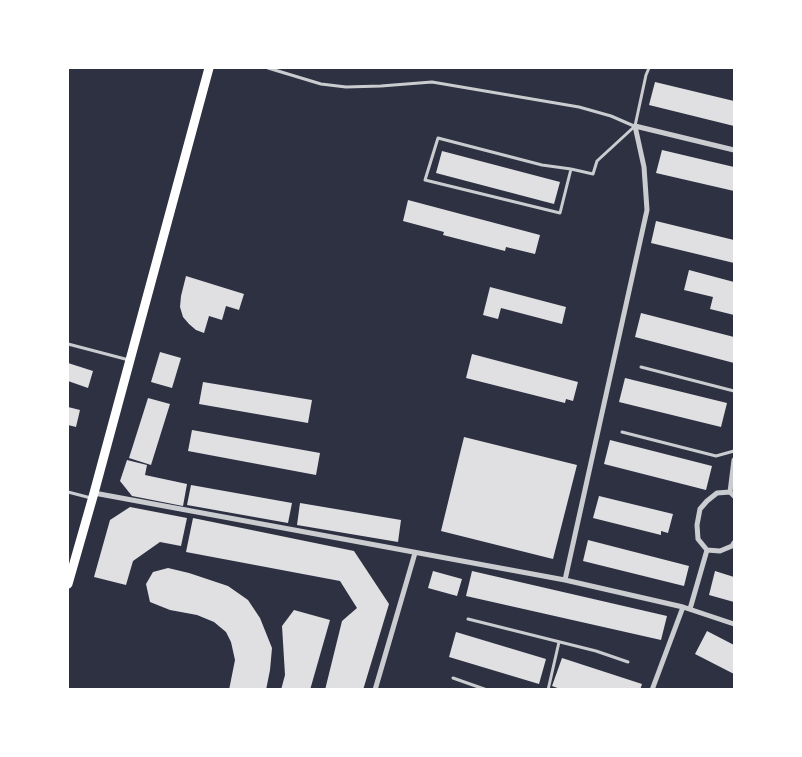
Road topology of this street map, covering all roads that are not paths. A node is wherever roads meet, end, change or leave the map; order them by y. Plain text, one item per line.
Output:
1 (209, 68) edge
2 (268, 68) edge
3 (649, 68) edge
4 (635, 126) junction
5 (734, 150) edge
6 (571, 169) junction
7 (68, 344) edge
8 (130, 360) junction
9 (641, 367) dead end
10 (734, 391) edge
11 (622, 432) dead end
12 (734, 451) edge
13 (734, 460) edge
14 (68, 492) edge
15 (732, 494) edge
16 (93, 496) junction
17 (734, 543) edge
18 (707, 550) junction
19 (414, 553) junction
20 (565, 580) junction
21 (68, 584) edge
22 (683, 607) junction
23 (690, 609) junction
24 (468, 619) dead end
25 (734, 624) edge
26 (559, 642) junction
27 (628, 662) dead end
28 (453, 678) dead end
29 (375, 690) edge
30 (487, 690) edge
31 (548, 690) edge
32 (652, 690) edge

1 - 8 main road
2 - 4 lane
3 - 4 lane
4 - 5 street
4 - 6 lane
4 - 20 street
6 - 6 lane
7 - 8 lane
8 - 16 main road
9 - 10 lane
11 - 12 lane
13 - 15 street
14 - 16 lane
15 - 18 street
16 - 19 street
16 - 21 main road
17 - 18 street
18 - 23 street
19 - 20 street
19 - 29 street
20 - 22 street
22 - 23 street
22 - 32 street
23 - 25 street
24 - 26 lane
26 - 27 lane
26 - 31 lane
28 - 30 lane

